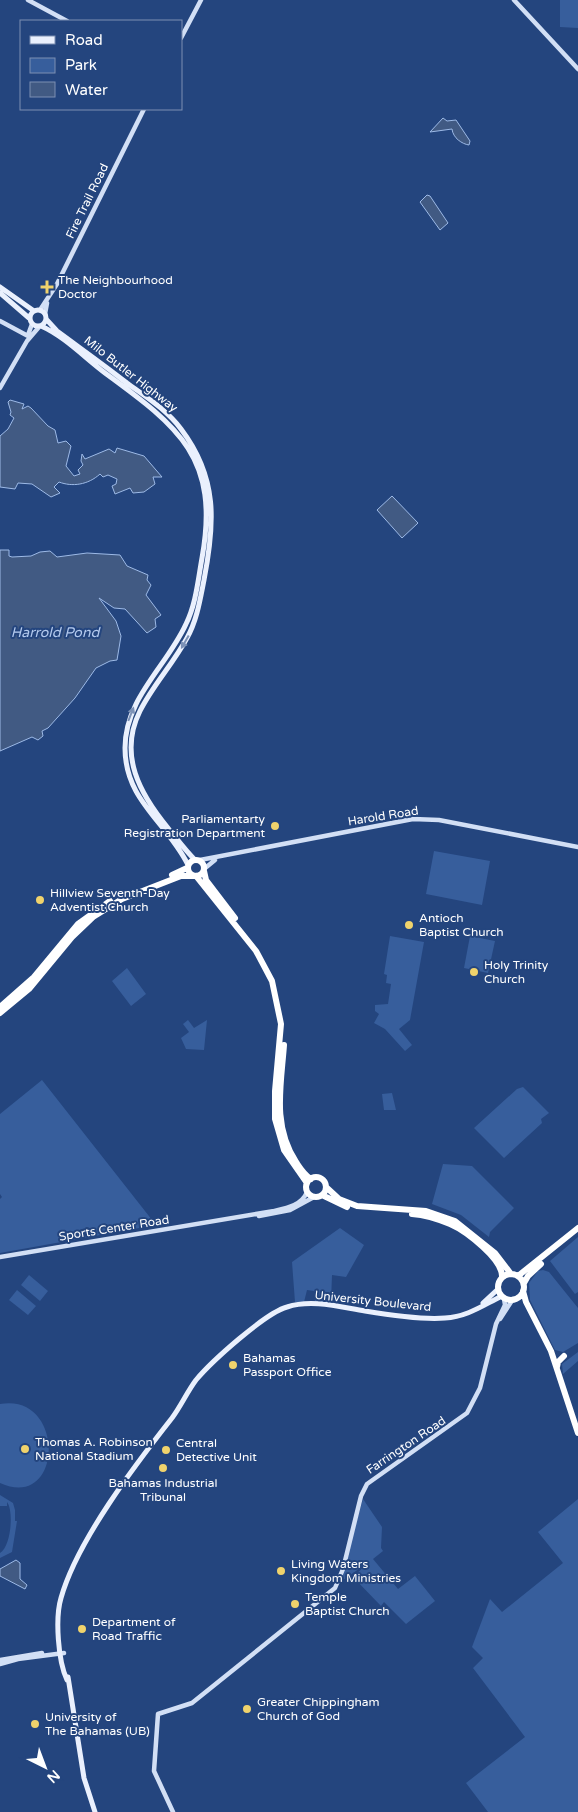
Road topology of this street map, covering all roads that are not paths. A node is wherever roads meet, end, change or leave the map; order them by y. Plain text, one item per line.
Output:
1 (28, 0) edge
2 (201, 0) edge
3 (514, 0) edge
4 (65, 20) edge
5 (182, 36) edge
6 (578, 69) edge
7 (143, 110) edge
8 (0, 287) edge
9 (0, 293) edge
10 (47, 302) junction
11 (37, 310) junction
12 (46, 317) junction
13 (29, 318) junction
14 (0, 321) edge
15 (32, 324) junction
16 (40, 326) junction
17 (27, 339) junction
18 (0, 388) edge
19 (578, 847) edge
20 (221, 858) junction
21 (198, 860) junction
22 (188, 866) junction
23 (204, 870) junction
24 (194, 876) junction
25 (0, 1007) edge
26 (0, 1013) edge
27 (309, 1181) junction
28 (326, 1187) junction
29 (307, 1192) junction
30 (322, 1195) junction
31 (314, 1197) junction
32 (231, 1219) junction
33 (578, 1228) edge
34 (578, 1232) edge
35 (495, 1253) junction
36 (0, 1257) edge
37 (530, 1268) junction
38 (515, 1275) junction
39 (502, 1278) junction
40 (524, 1283) junction
41 (497, 1290) junction
42 (523, 1291) junction
43 (502, 1298) junction
44 (514, 1298) junction
45 (530, 1309) junction
46 (466, 1314) junction
47 (497, 1321) junction
48 (550, 1348) junction
49 (557, 1368) junction
50 (578, 1433) edge
51 (62, 1652) junction
52 (0, 1660) edge
53 (0, 1664) edge
54 (95, 1812) edge
55 (173, 1812) edge

1 - 4 main road
2 - 5 main road
3 - 6 main road
7 - 10 main road, Fire Trail Road
8 - 11 main road
9 - 13 main road
10 - 11 main road, Fire Trail Road
10 - 12 main road, Fire Trail Road
11 - 12 main road, Milo Butler Highway
11 - 13 main road
12 - 16 main road
12 -> 21 main road, Milo Butler Highway
13 - 15 main road
14 - 17 main road
15 - 16 main road
15 - 17 main road
16 - 17 main road
22 -> 16 main road, Milo Butler Highway
17 - 18 main road
19 - 20 main road, Harold Road
20 - 21 main road, Harold Road
20 - 23 main road, Harold Road
21 - 22 highway
21 - 23 highway
22 - 24 highway
22 - 25 highway
23 - 24 highway
23 - 27 highway
24 - 26 highway
24 - 27 highway
27 - 28 highway
27 - 29 highway
28 - 30 highway
28 - 35 highway
29 - 31 highway
29 - 32 main road, Sports Center Road
30 - 31 highway
30 - 39 highway
31 - 32 main road, Sports Center Road
32 - 36 main road, Sports Center Road
33 - 37 highway
34 - 40 highway
35 - 37 highway
35 - 38 highway
37 - 38 highway
38 - 39 highway
38 - 40 highway
39 - 41 highway
40 - 42 highway
41 - 43 highway
41 - 46 main road, University Boulevard
42 - 44 highway
42 - 45 highway
43 - 44 highway
43 - 46 main road, University Boulevard
43 - 47 main road, Farrington Road
44 - 45 highway
44 - 47 main road, Farrington Road
45 - 48 highway
46 - 51 main road, University Boulevard
47 - 55 main road, Farrington Road
48 - 49 highway
48 - 49 highway
49 - 50 highway
51 - 52 main road
51 - 53 main road
51 - 54 main road, University Boulevard

